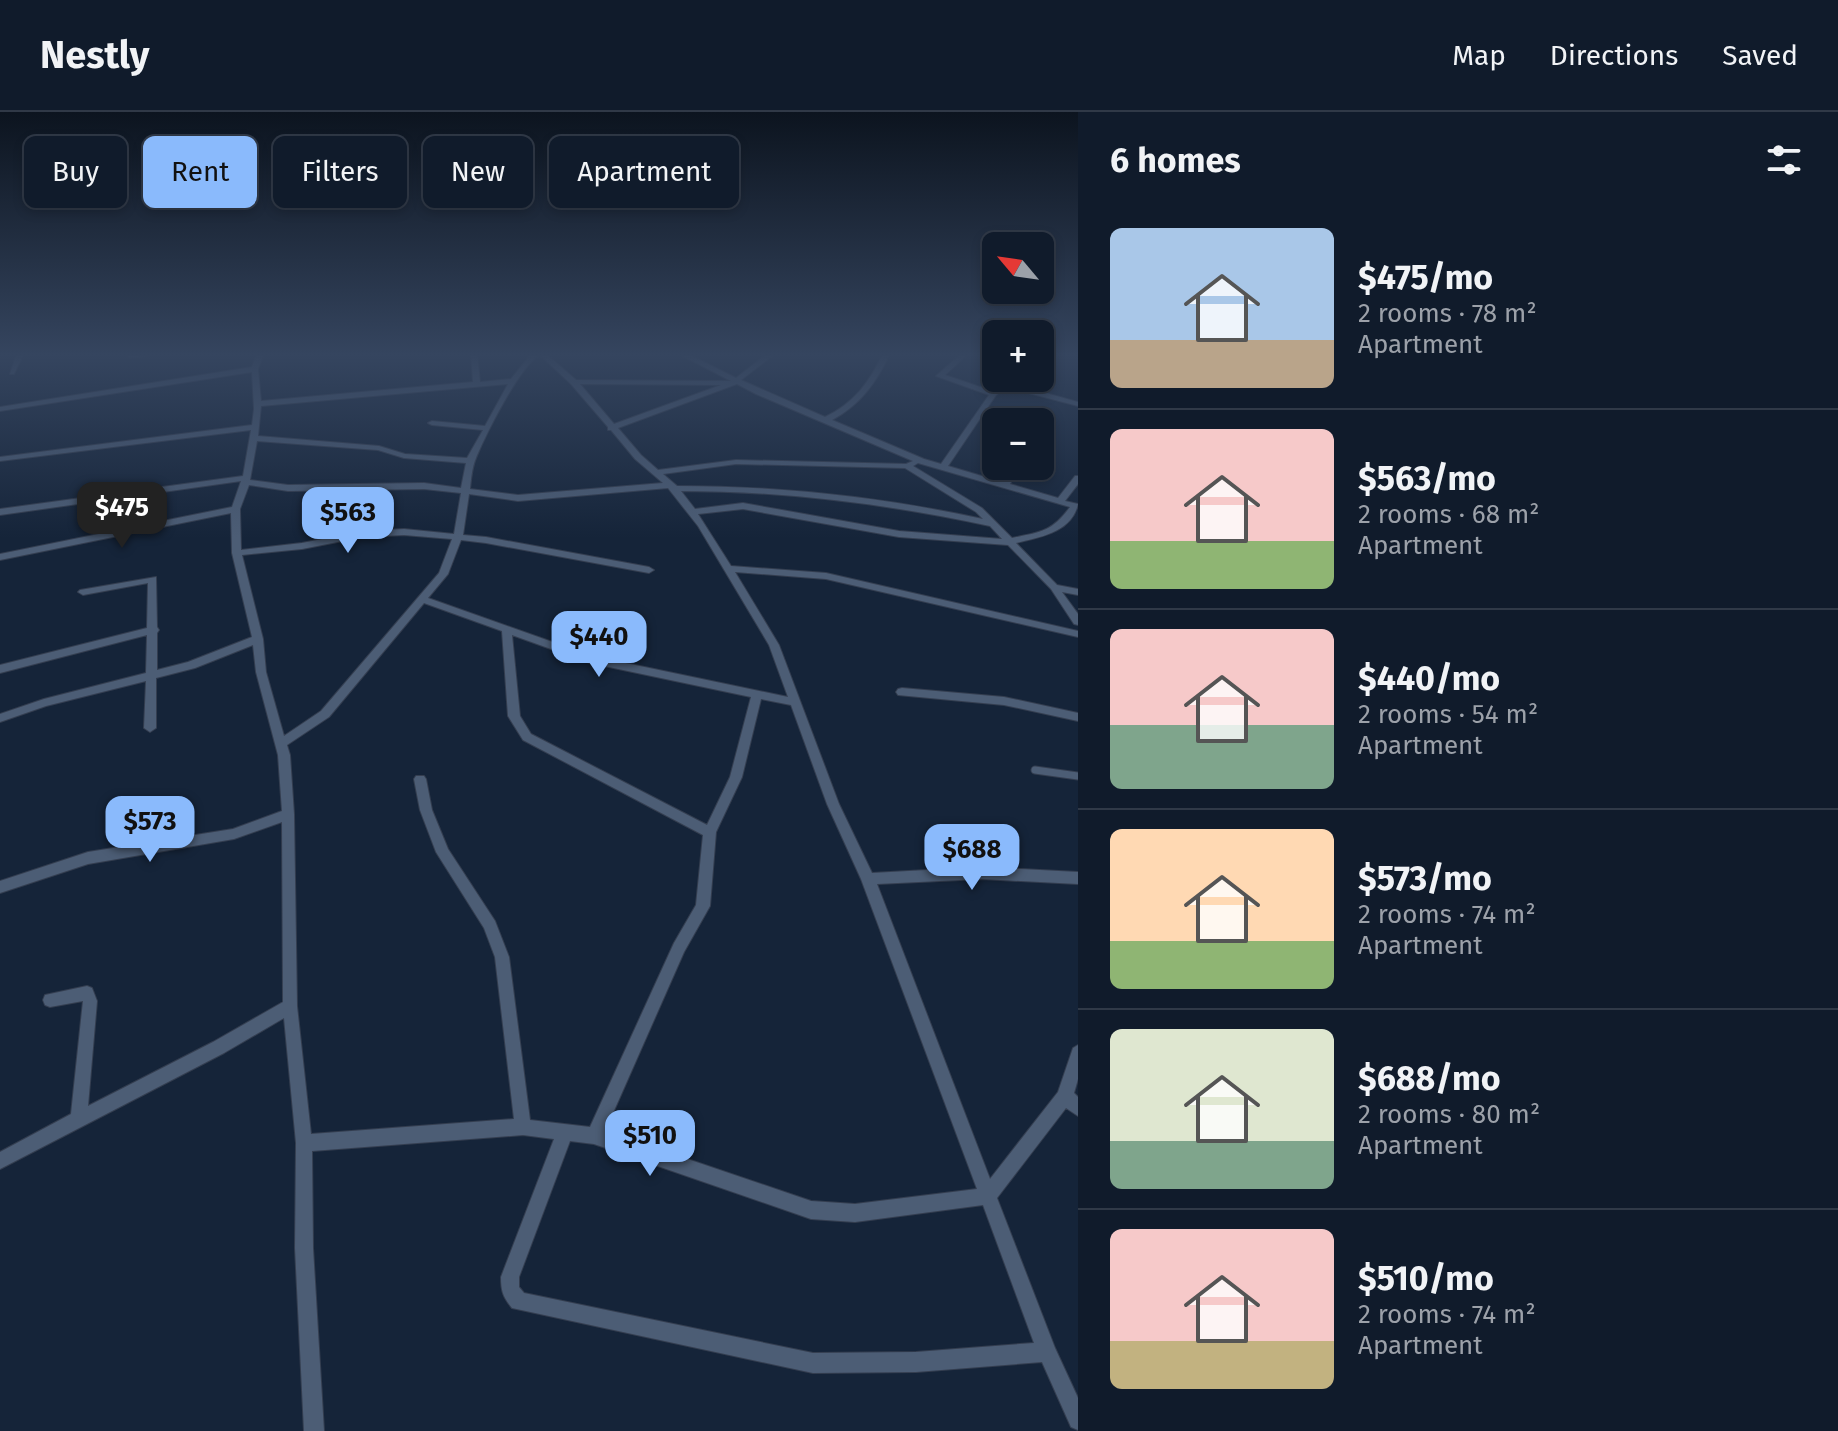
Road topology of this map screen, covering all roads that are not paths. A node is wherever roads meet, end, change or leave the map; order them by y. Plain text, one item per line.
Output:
1 (256, 415) edge
2 (493, 415) edge
3 (600, 415) edge
4 (651, 415) edge
5 (813, 415) edge
6 (838, 415) edge
7 (979, 415) edge
8 (826, 420) junction
9 (432, 423) dead end
10 (485, 428) junction
11 (611, 428) junction
12 (253, 432) junction
13 (0, 459) edge
14 (470, 461) junction
15 (921, 461) junction
16 (907, 466) junction
17 (944, 466) junction
18 (658, 472) junction
19 (1078, 478) edge
20 (246, 480) junction
21 (1008, 480) edge
22 (1005, 485) junction
23 (673, 487) junction
24 (464, 490) junction
25 (1060, 502) junction
26 (1076, 506) edge
27 (236, 509) junction
28 (0, 512) edge
29 (694, 512) junction
30 (992, 524) junction
31 (458, 536) junction
32 (1008, 542) junction
33 (237, 553) junction
34 (0, 557) edge
35 (729, 569) junction
36 (649, 570) dead end
37 (1054, 587) junction
38 (83, 592) dead end
39 (1078, 592) edge
40 (422, 599) junction
41 (1078, 622) edge
42 (154, 630) junction
43 (507, 632) junction
44 (1078, 634) edge
45 (258, 639) junction
46 (0, 669) edge
47 (150, 677) junction
48 (902, 692) dead end
49 (757, 694) junction
50 (794, 702) junction
51 (1078, 717) edge
52 (0, 718) edge
53 (150, 728) dead end
54 (282, 743) junction
55 (1035, 770) dead end
56 (1078, 776) edge
57 (420, 779) dead end
58 (288, 814) junction
59 (710, 832) junction
60 (1078, 878) edge
61 (868, 879) junction
62 (0, 887) edge
63 (50, 1000) dead end
64 (290, 1006) junction
65 (1078, 1053) edge
66 (1072, 1102) edge
67 (79, 1116) junction
68 (523, 1127) junction
69 (565, 1132) junction
70 (594, 1136) junction
71 (304, 1143) junction
72 (0, 1161) edge
73 (988, 1196) junction
74 (1047, 1352) junction
75 (1078, 1420) edge
76 (314, 1431) edge

1 - 12 street
2 - 10 street
3 - 11 street
4 - 11 street
5 - 8 street
6 - 8 street
7 - 17 street
8 - 15 street
9 - 10 street
10 - 14 street
11 - 18 street
12 - 13 street
12 - 14 street
12 - 20 street
14 - 24 street
15 - 16 street
15 - 17 street
16 - 18 street
16 - 30 street
17 - 22 street
18 - 23 street
19 - 25 street
20 - 24 street
20 - 27 street
20 - 28 street
21 - 22 street
22 - 25 street
23 - 24 street
23 - 29 street
23 - 30 street
24 - 31 street
25 - 26 street
26 - 32 street
27 - 33 street
27 - 34 street
29 - 32 street
29 - 35 street
30 - 32 street
31 - 33 street
31 - 36 street
31 - 40 street
32 - 37 street
33 - 45 street
35 - 44 street
35 - 50 street
37 - 39 street
37 - 41 street
38 - 42 street
40 - 43 street
40 - 54 street
42 - 46 street
42 - 47 street
43 - 49 street
43 - 59 street
45 - 47 street
45 - 54 street
47 - 52 street
47 - 53 street
48 - 51 street
49 - 50 street
49 - 59 street
50 - 61 street
54 - 58 street
55 - 56 lane
57 - 68 street
58 - 62 street
58 - 64 street
59 - 70 street
60 - 61 street
61 - 73 street
63 - 67 street
64 - 67 street
64 - 71 street
65 - 66 street
66 - 73 street
67 - 72 street
68 - 69 street
68 - 71 street
69 - 70 street
69 - 74 street
70 - 73 street
71 - 76 street
73 - 74 street
74 - 75 street

